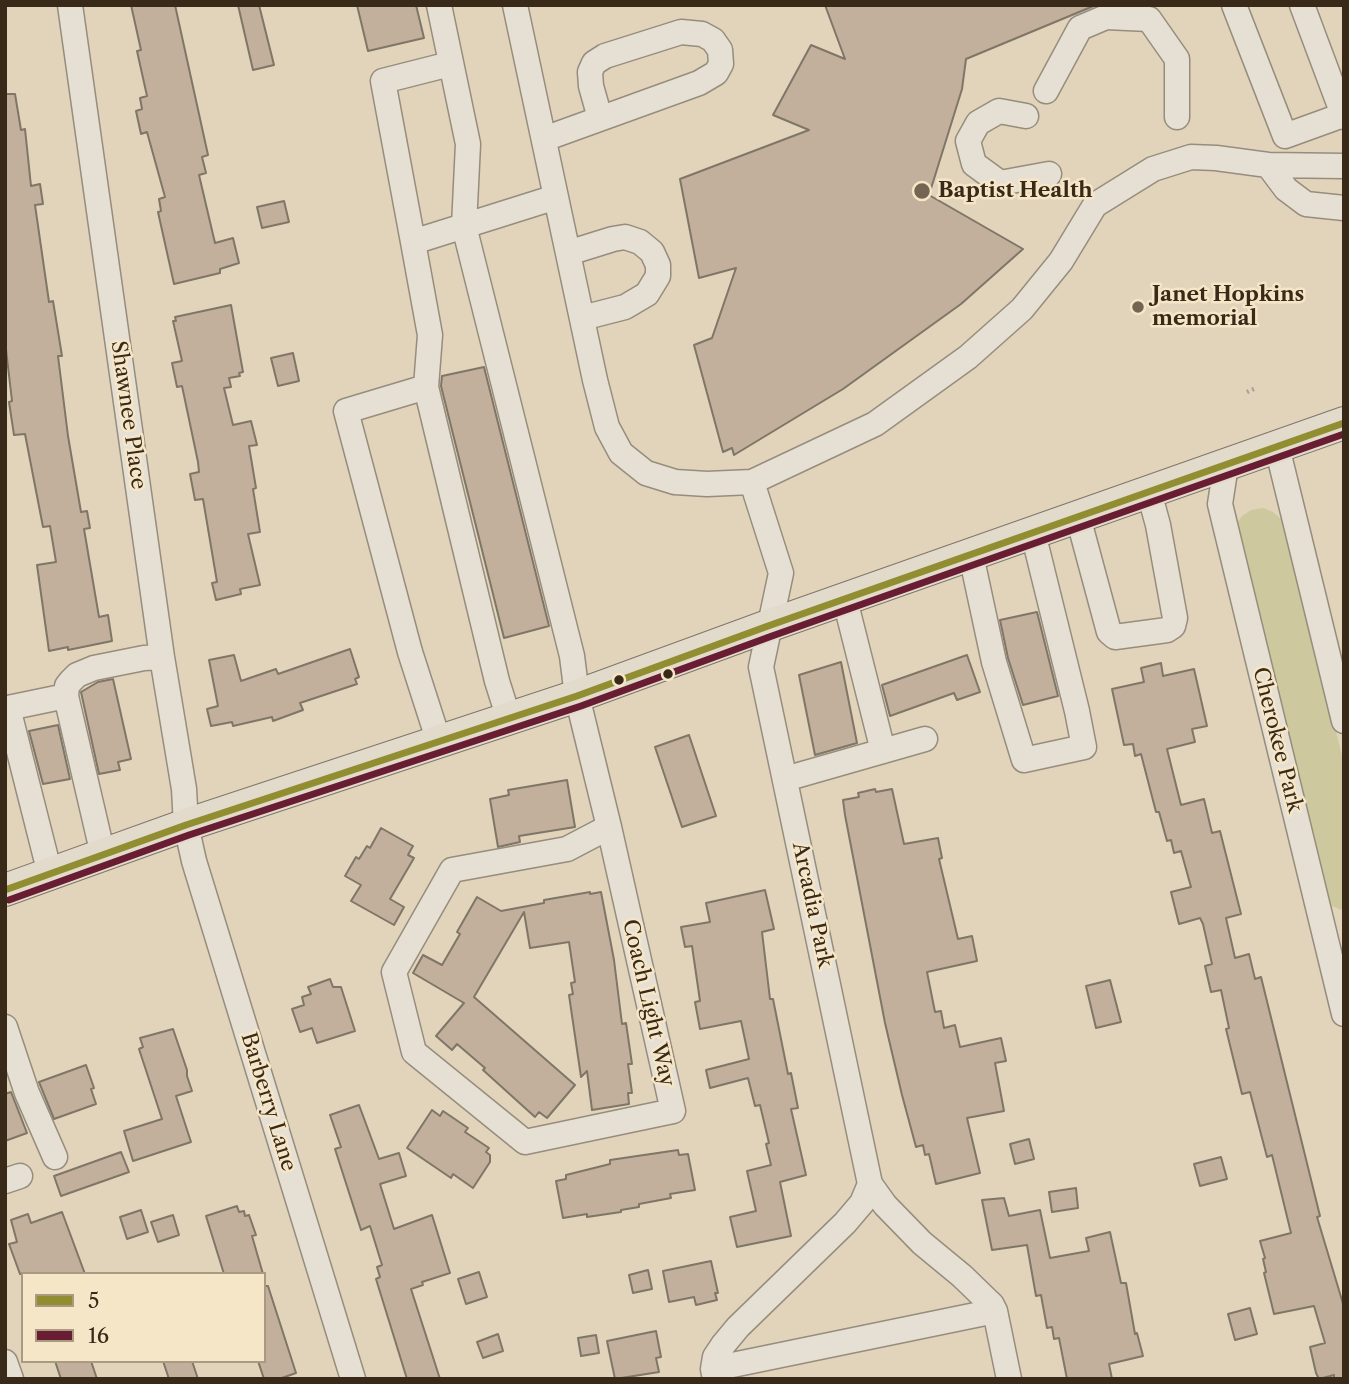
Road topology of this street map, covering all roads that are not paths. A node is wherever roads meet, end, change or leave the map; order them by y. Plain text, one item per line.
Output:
1 (70, 5) edge
2 (439, 5) edge
3 (515, 5) edge
4 (1234, 5) edge
5 (1302, 5) edge
6 (450, 64) junction
7 (1046, 91) dead end
8 (1026, 116) dead end
9 (1343, 116) edge
10 (1177, 117) dead end
11 (600, 118) junction
12 (544, 139) junction
13 (1268, 165) junction
14 (1344, 166) edge
15 (1049, 174) dead end
16 (556, 197) junction
17 (1344, 208) edge
18 (464, 226) junction
19 (413, 242) junction
20 (568, 253) junction
21 (582, 318) junction
22 (426, 387) junction
23 (1344, 423) edge
24 (1277, 447) junction
25 (1226, 465) junction
26 (752, 482) junction
27 (1149, 492) junction
28 (1078, 517) junction
29 (1033, 533) junction
30 (971, 555) junction
31 (845, 600) junction
32 (768, 626) junction
33 (162, 657) junction
34 (66, 696) junction
35 (577, 696) junction
36 (509, 719) junction
37 (1344, 721) edge
38 (925, 739) dead end
39 (439, 742) junction
40 (883, 751) junction
41 (785, 779) junction
42 (186, 825) junction
43 (608, 827) junction
44 (103, 855) junction
45 (50, 874) junction
46 (5, 890) edge
47 (1334, 929) edge
48 (1344, 1014) edge
49 (5, 1027) edge
50 (55, 1157) dead end
51 (870, 1184) junction
52 (996, 1311) junction
53 (5, 1362) edge
54 (714, 1374) edge
55 (11, 1379) edge
56 (353, 1379) edge
57 (1009, 1379) edge

1 - 33 street, Shawnee Place
2 - 6 street, Coach Light Way
3 - 12 street
4 - 9 street
5 - 9 street
6 - 18 street, Coach Light Way
6 - 19 street
7 - 10 street
8 - 15 street
11 - 11 street
11 - 12 street
12 - 16 street
13 - 14 street
13 - 17 street
13 - 26 street
16 - 18 street
16 - 20 street
18 - 19 street
18 - 35 street, Coach Light Way
19 - 22 street
20 - 21 street
20 - 21 street
21 - 26 street
22 - 36 street
22 - 39 street
23 - 24 main road
24 - 25 main road
24 - 37 street
25 - 27 main road
25 - 47 street, Cherokee Park
26 - 32 street, Arcadia Park
27 - 28 main road
27 - 28 street
28 - 29 main road
29 - 30 main road
29 - 30 street
30 - 31 main road
31 - 32 main road
31 - 40 street
32 - 35 main road
32 - 41 street, Arcadia Park
33 - 34 street
33 - 42 street, Shawnee Place
34 - 44 street
34 - 45 street
35 - 36 main road
35 - 43 street, Coach Light Way
36 - 39 main road
38 - 40 street
39 - 42 main road
40 - 41 street
41 - 51 street, Arcadia Park
42 - 44 main road
42 - 56 street, Barberry Lane
43 - 43 street, Coach Light Way
44 - 45 main road
45 - 46 main road
47 - 48 street, Cherokee Park
49 - 50 street
51 - 52 street, Arcadia Park
51 - 54 street
52 - 54 street
52 - 57 street
53 - 55 street

